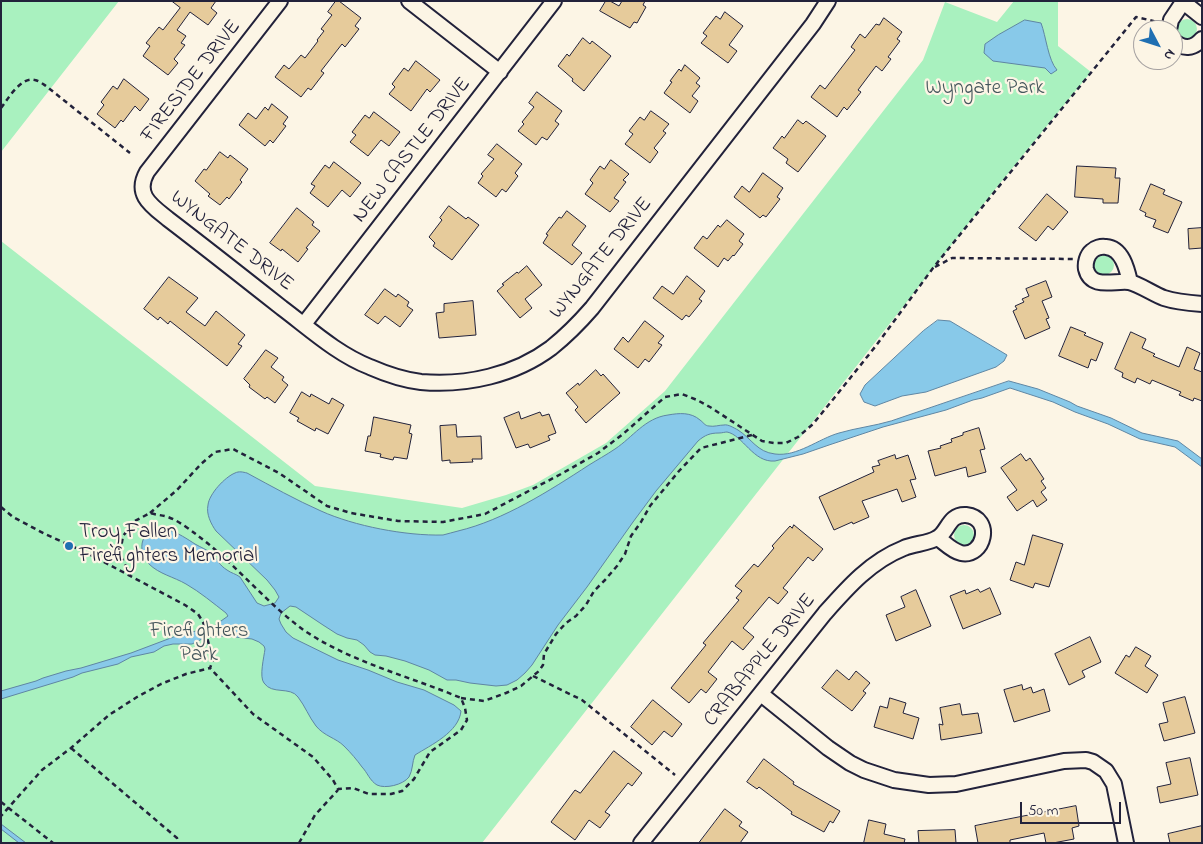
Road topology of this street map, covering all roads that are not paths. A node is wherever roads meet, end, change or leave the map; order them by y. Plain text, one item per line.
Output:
1 (280, 1) edge
2 (409, 1) edge
3 (554, 1) edge
4 (828, 1) edge
5 (1182, 2) edge
6 (1202, 17) edge
7 (1170, 20) edge
8 (1202, 39) edge
9 (1183, 47) edge
10 (500, 72) junction
11 (143, 191) joint
12 (1130, 282) dead end
13 (1202, 304) edge
14 (304, 324) junction
15 (938, 538) dead end
16 (761, 694) junction
17 (641, 843) edge
18 (1126, 843) edge

1 - 11 street, FIRESIDE DRIVE
2 - 10 street
3 - 10 street, NEW CASTLE DRIVE
4 - 14 street, WYNGATE DRIVE
5 - 6 street
5 - 7 street
8 - 9 street
10 - 14 street, NEW CASTLE DRIVE
11 - 14 street, WYNGATE DRIVE
12 - 13 street
15 - 16 street, CRABAPPLE DRIVE
16 - 17 street, CRABAPPLE DRIVE
16 - 18 street

